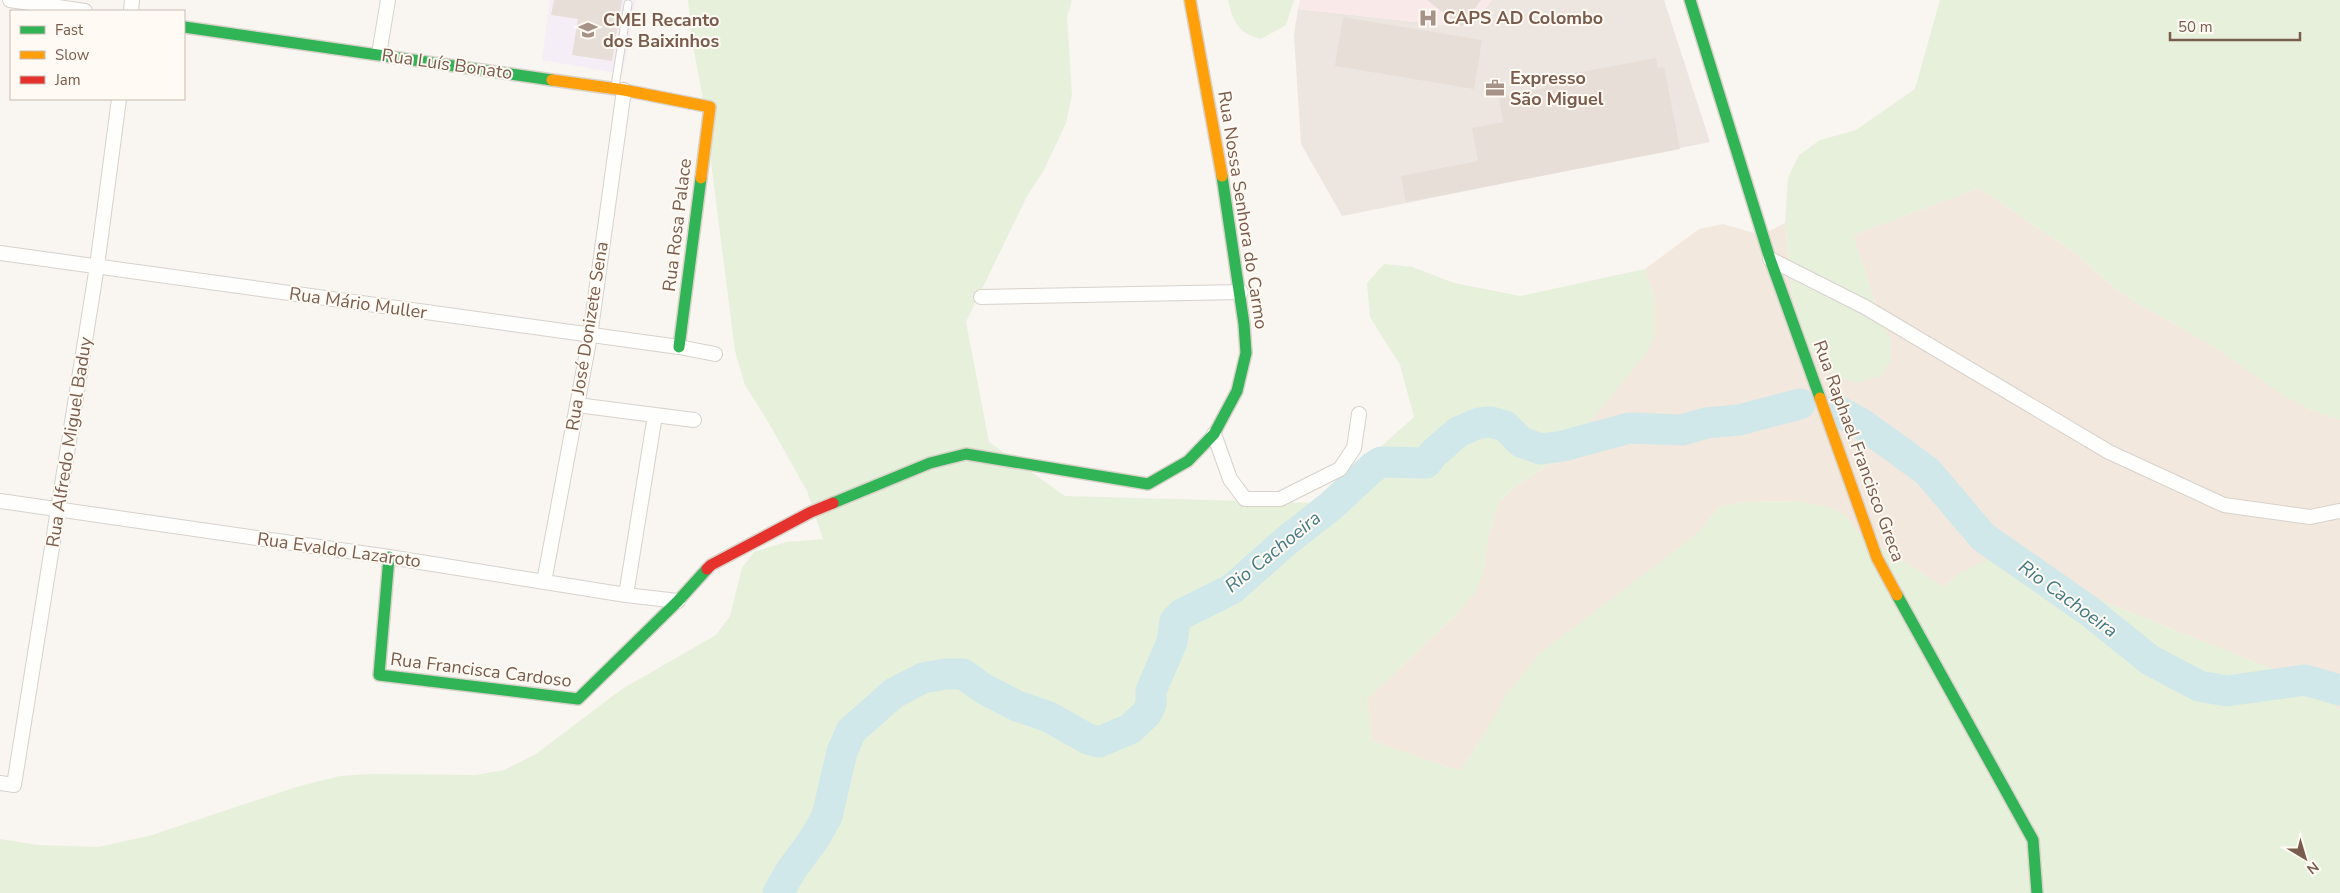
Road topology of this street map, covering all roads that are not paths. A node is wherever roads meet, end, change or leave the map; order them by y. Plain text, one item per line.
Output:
1 (10, 0) edge
2 (388, 0) edge
3 (1190, 0) edge
4 (1690, 0) edge
5 (628, 4) dead end
6 (78, 10) edge
7 (185, 27) edge
8 (379, 54) junction
9 (620, 90) junction
10 (119, 100) edge
11 (710, 107) joint
12 (0, 253) edge
13 (1770, 259) junction
14 (97, 266) junction
15 (1241, 292) junction
16 (980, 297) dead end
17 (590, 336) junction
18 (679, 347) junction
19 (715, 354) dead end
20 (577, 405) junction
21 (1360, 414) dead end
22 (655, 415) junction
23 (694, 420) dead end
24 (1214, 434) junction
25 (0, 501) edge
26 (59, 511) junction
27 (2339, 511) edge
28 (388, 557) junction
29 (544, 582) junction
30 (626, 596) junction
31 (678, 601) junction
32 (578, 699) joint
33 (7, 784) edge
34 (2037, 893) edge

1 - 6 street
2 - 8 street
3 - 15 street, Rua Nossa Senhora do Carmo
4 - 13 street, Rua Raphael Francisco Greca
5 - 9 lane
7 - 8 street, Rua Luís Bonato
8 - 9 street, Rua Luís Bonato
9 - 11 street, Rua Luís Bonato
9 - 17 street, Rua José Donizete Sena
10 - 14 street, Rua Alfredo Miguel Baduy
11 - 18 street, Rua Rosa Palace
12 - 14 street, Rua Mário Muller
13 - 27 street
13 - 34 street, Rua Raphael Francisco Greca
14 - 17 street, Rua Mário Muller
14 - 26 street, Rua Alfredo Miguel Baduy
15 - 16 street
15 - 24 street, Rua Nossa Senhora do Carmo
17 - 18 street, Rua Mário Muller
17 - 20 street, Rua José Donizete Sena
18 - 19 street, Rua Mário Muller
20 - 22 street
20 - 29 street, Rua José Donizete Sena
21 - 24 street
22 - 23 street
22 - 30 street
24 - 31 street, Rua Nossa Senhora do Carmo
25 - 26 street, Rua Evaldo Lazaroto
26 - 28 street, Rua Evaldo Lazaroto
26 - 33 street, Rua Alfredo Miguel Baduy
28 - 29 street, Rua Evaldo Lazaroto
28 - 32 street, Rua Francisca Cardoso
29 - 30 street, Rua Evaldo Lazaroto
30 - 31 street, Rua Evaldo Lazaroto
31 - 32 street, Rua Nossa Senhora do Carmo

